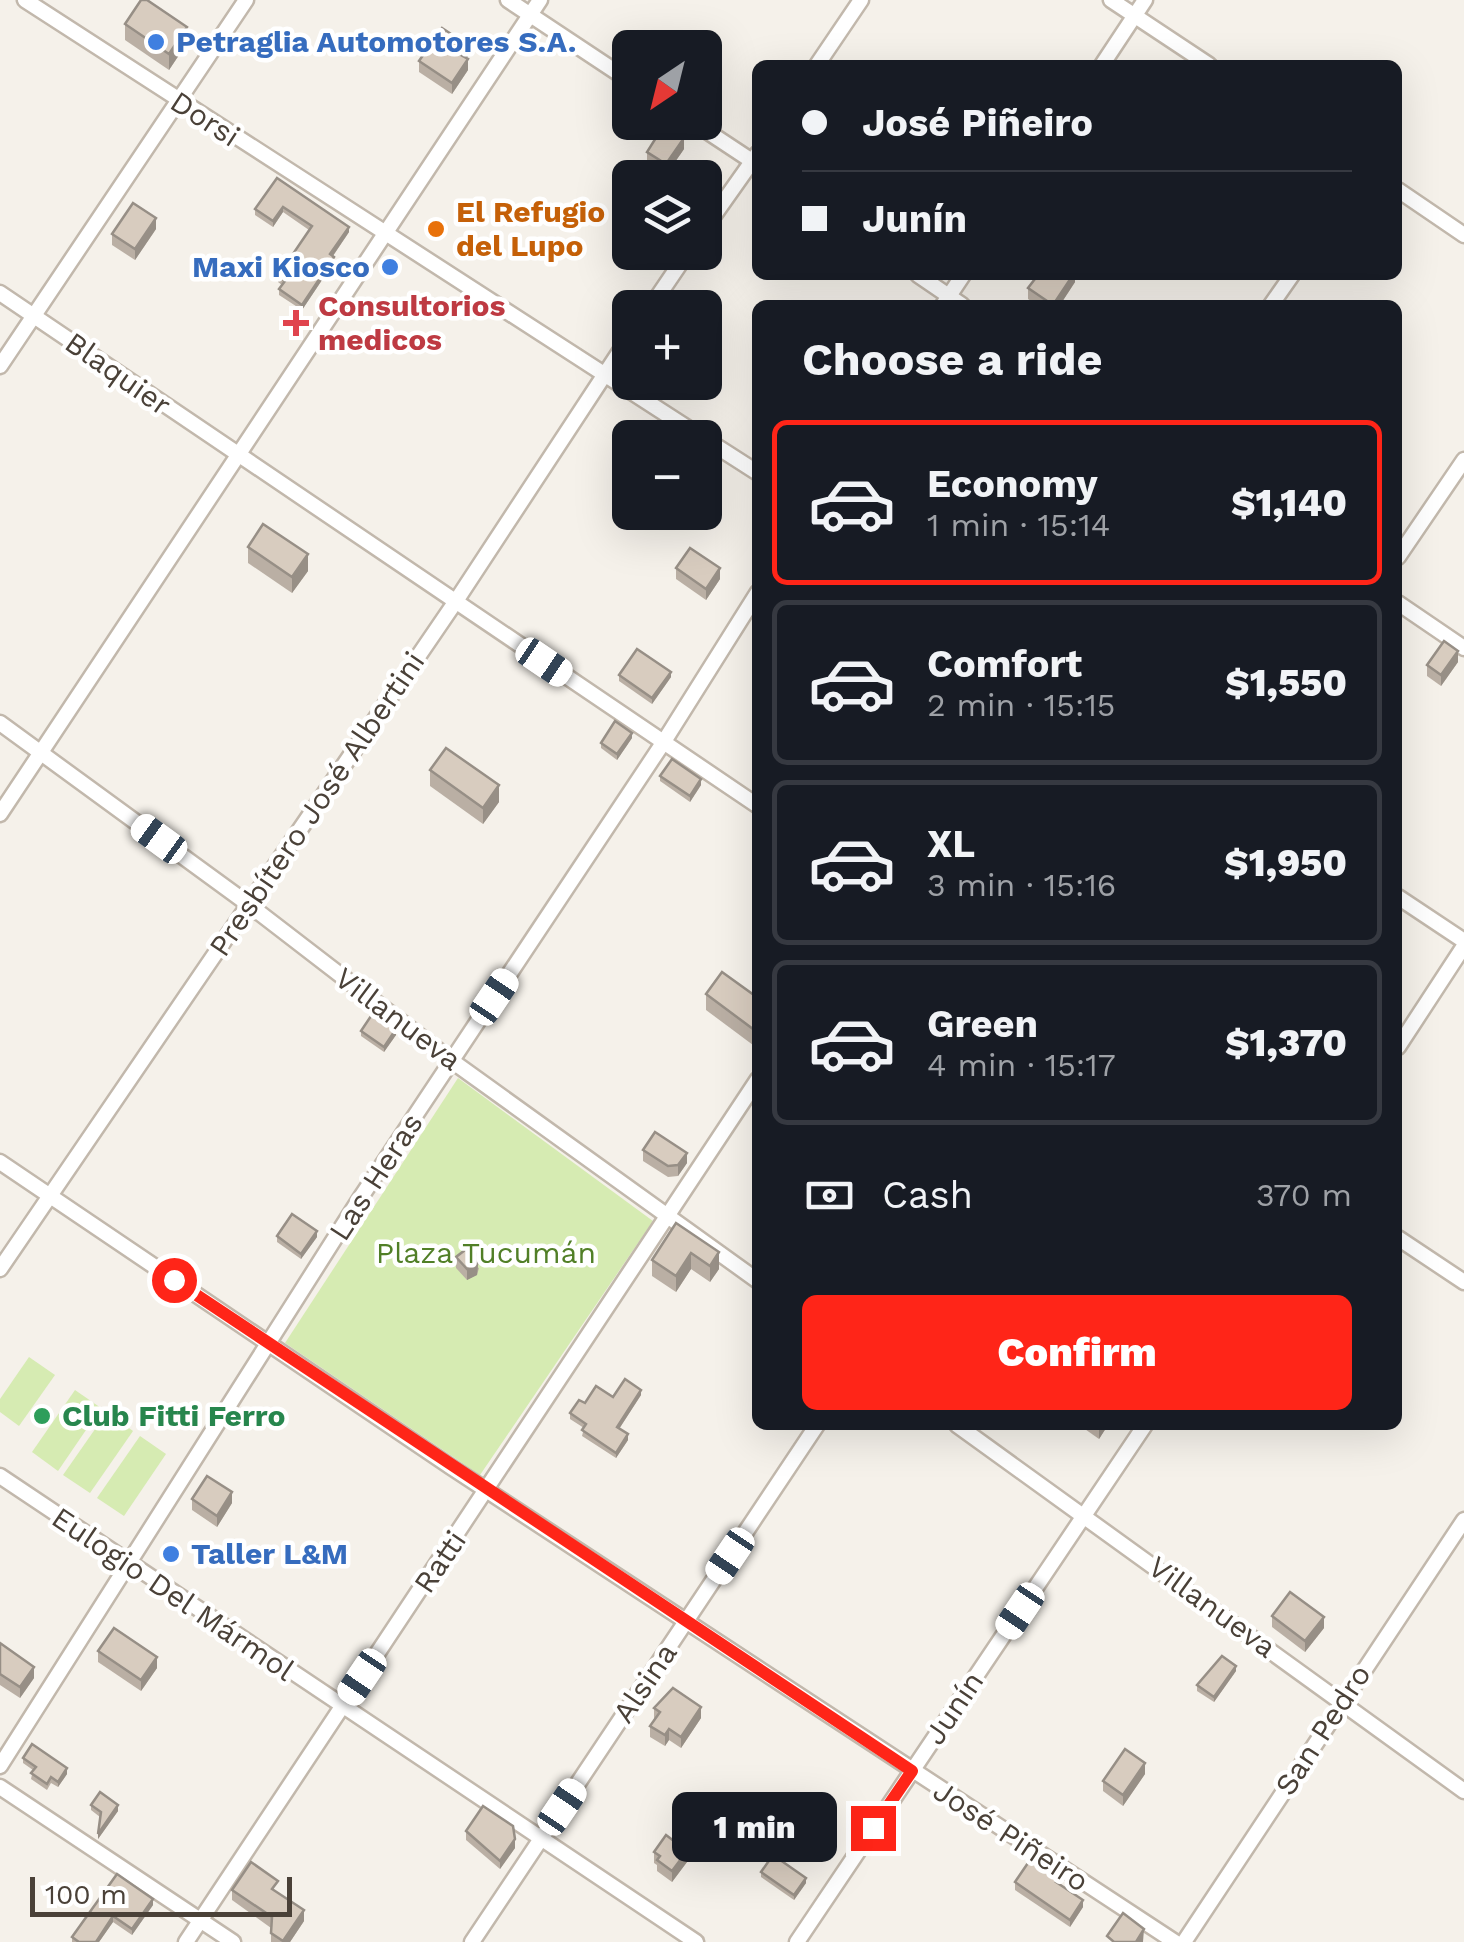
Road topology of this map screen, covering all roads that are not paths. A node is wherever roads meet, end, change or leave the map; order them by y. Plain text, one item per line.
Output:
1 (25, 0) edge
2 (246, 0) edge
3 (508, 0) edge
4 (540, 0) edge
5 (861, 0) edge
6 (1111, 0) edge
7 (1146, 0) edge
8 (530, 15) junction
9 (1135, 16) junction
10 (820, 60) edge
11 (1105, 60) edge
12 (1201, 60) edge
13 (612, 69) edge
14 (178, 101) junction
15 (722, 139) edge
16 (752, 158) edge
17 (752, 165) edge
18 (1402, 193) edge
19 (722, 205) edge
20 (1464, 235) edge
21 (386, 236) junction
22 (924, 280) edge
23 (0, 293) edge
24 (949, 300) edge
25 (34, 317) junction
26 (612, 362) edge
27 (0, 366) edge
28 (604, 374) junction
29 (676, 420) edge
30 (722, 450) edge
31 (236, 456) junction
32 (1464, 460) edge
33 (752, 469) edge
34 (1402, 551) edge
35 (456, 601) junction
36 (752, 601) edge
37 (1402, 606) edge
38 (1464, 648) edge
39 (0, 723) edge
40 (663, 742) junction
41 (41, 752) junction
42 (752, 802) edge
43 (0, 814) edge
44 (1402, 901) edge
45 (248, 904) junction
46 (1464, 944) edge
47 (1402, 1042) edge
48 (452, 1061) junction
49 (752, 1088) edge
50 (0, 1162) edge
51 (49, 1195) junction
52 (667, 1215) junction
53 (1402, 1241) edge
54 (0, 1269) edge
55 (752, 1277) edge
56 (1464, 1282) edge
57 (268, 1345) junction
58 (815, 1430) edge
59 (965, 1430) edge
60 (1142, 1430) edge
61 (0, 1476) edge
62 (488, 1492) junction
63 (1084, 1515) junction
64 (1464, 1520) edge
65 (131, 1565) junction
66 (686, 1622) junction
67 (1342, 1700) junction
68 (341, 1708) junction
69 (0, 1766) edge
70 (912, 1771) junction
71 (0, 1787) edge
72 (1464, 1791) edge
73 (541, 1838) junction
74 (200, 1920) junction
75 (186, 1942) edge
76 (233, 1942) edge
77 (472, 1942) edge
78 (696, 1942) edge
79 (796, 1942) edge
80 (1175, 1942) edge
81 (1184, 1942) edge

1 - 14 street, Dorsi
2 - 14 street
3 - 8 street
4 - 8 street
5 - 10 street
6 - 9 street
7 - 9 street
8 - 13 street
8 - 21 street
9 - 11 street
9 - 12 street
14 - 21 street, Dorsi
14 - 25 street
15 - 16 street
17 - 19 street
18 - 20 street
21 - 28 street, Dorsi
21 - 31 street
22 - 24 street
23 - 25 street, Blaquier
25 - 27 street
25 - 31 street, Blaquier
26 - 28 street, Presbítero José Albertini
28 - 29 street, Dorsi
28 - 35 street, Presbítero José Albertini
30 - 33 street, Dorsi
31 - 35 street, Blaquier
31 - 41 street
32 - 34 street
35 - 40 street, Blaquier
35 - 45 street, Presbítero José Albertini
36 - 40 street, Las Heras
37 - 38 street
39 - 41 street, Villanueva
40 - 42 street, Blaquier
40 - 48 street, Las Heras
41 - 43 street
41 - 45 street, Villanueva
44 - 46 street
45 - 48 street, Villanueva
45 - 51 street, Presbítero José Albertini
46 - 47 street
48 - 52 street, Villanueva
48 - 57 street, Las Heras
49 - 52 street, Ratti
50 - 51 street, José Piñeiro
51 - 54 street, Presbítero José Albertini
51 - 57 street, José Piñeiro
52 - 55 street, Villanueva
52 - 62 street, Ratti
53 - 56 street
57 - 62 street, José Piñeiro
57 - 65 street, Las Heras
58 - 66 street, Alsina
59 - 63 street, Villanueva
60 - 63 street, Junín
61 - 65 street, Eulogio Del Mármol
62 - 66 street, José Piñeiro
62 - 68 street, Ratti
63 - 67 street, Villanueva
63 - 70 street, Junín
64 - 67 street, San Pedro
65 - 68 street, Eulogio Del Mármol
65 - 69 street, Las Heras
66 - 70 street, José Piñeiro
66 - 73 street, Alsina
67 - 72 street, Villanueva
67 - 81 street, San Pedro
68 - 73 street, Eulogio Del Mármol
68 - 74 street, Ratti
70 - 79 street, Junín
70 - 80 street, José Piñeiro
71 - 74 street
73 - 77 street, Alsina
73 - 78 street, Eulogio Del Mármol
74 - 75 street, Ratti
74 - 76 street

